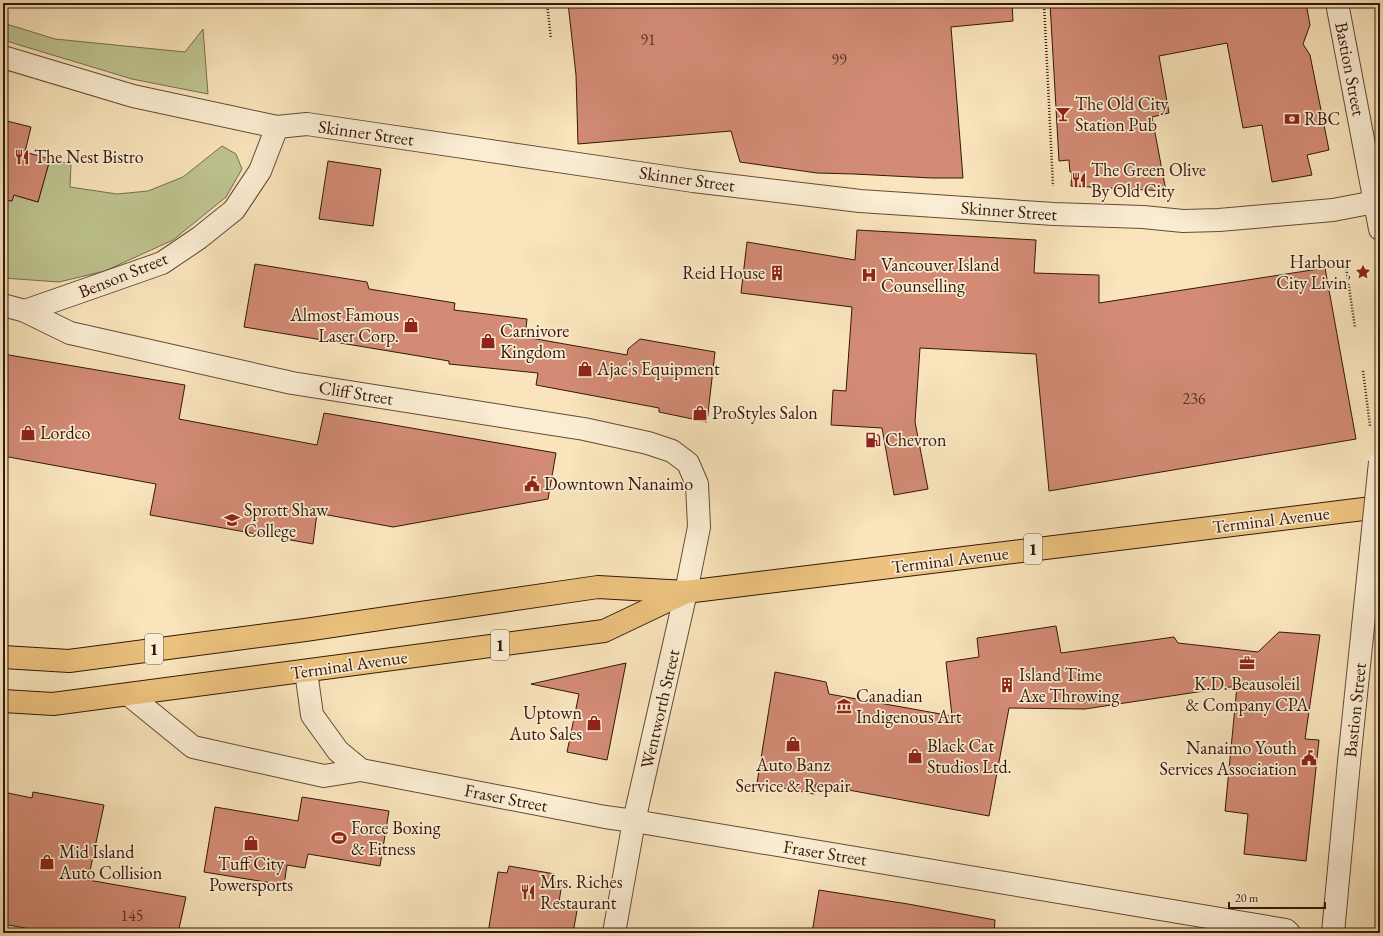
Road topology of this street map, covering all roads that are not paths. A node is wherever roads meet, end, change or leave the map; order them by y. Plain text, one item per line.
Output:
1 (1337, 3) edge
2 (3, 57) edge
3 (277, 127) junction
4 (1377, 201) edge
5 (1380, 229) edge
6 (3, 305) edge
7 (25, 311) junction
8 (1380, 462) edge
9 (697, 484) joint
10 (1380, 507) edge
11 (686, 592) junction
12 (3, 657) edge
13 (306, 671) junction
14 (129, 694) junction
15 (3, 701) edge
16 (361, 770) junction
17 (634, 821) junction
18 (614, 933) edge
19 (1289, 933) edge
20 (1333, 933) edge

1 - 4 street, Bastion Street
2 - 3 street, Skinner Street
3 - 4 street, Skinner Street
3 - 7 street, Benson Street
4 - 5 street, Bastion Street
6 - 7 street, Cliff Street
7 - 9 street, Cliff Street
8 - 20 street, Bastion Street, bridge
9 - 11 street, Wentworth Street
10 - 11 highway, Terminal Avenue / 1
11 - 12 highway, Terminal Avenue / 1
11 - 13 highway, Terminal Avenue / 1
11 - 17 street, Wentworth Street
13 - 14 highway, Terminal Avenue / 1
13 - 16 street, Fraser Street
14 - 15 highway, Terminal Avenue / 1
14 - 16 street, Fraser Street
16 - 17 street, Fraser Street
17 - 18 street, Wentworth Street
17 - 19 street, Fraser Street

